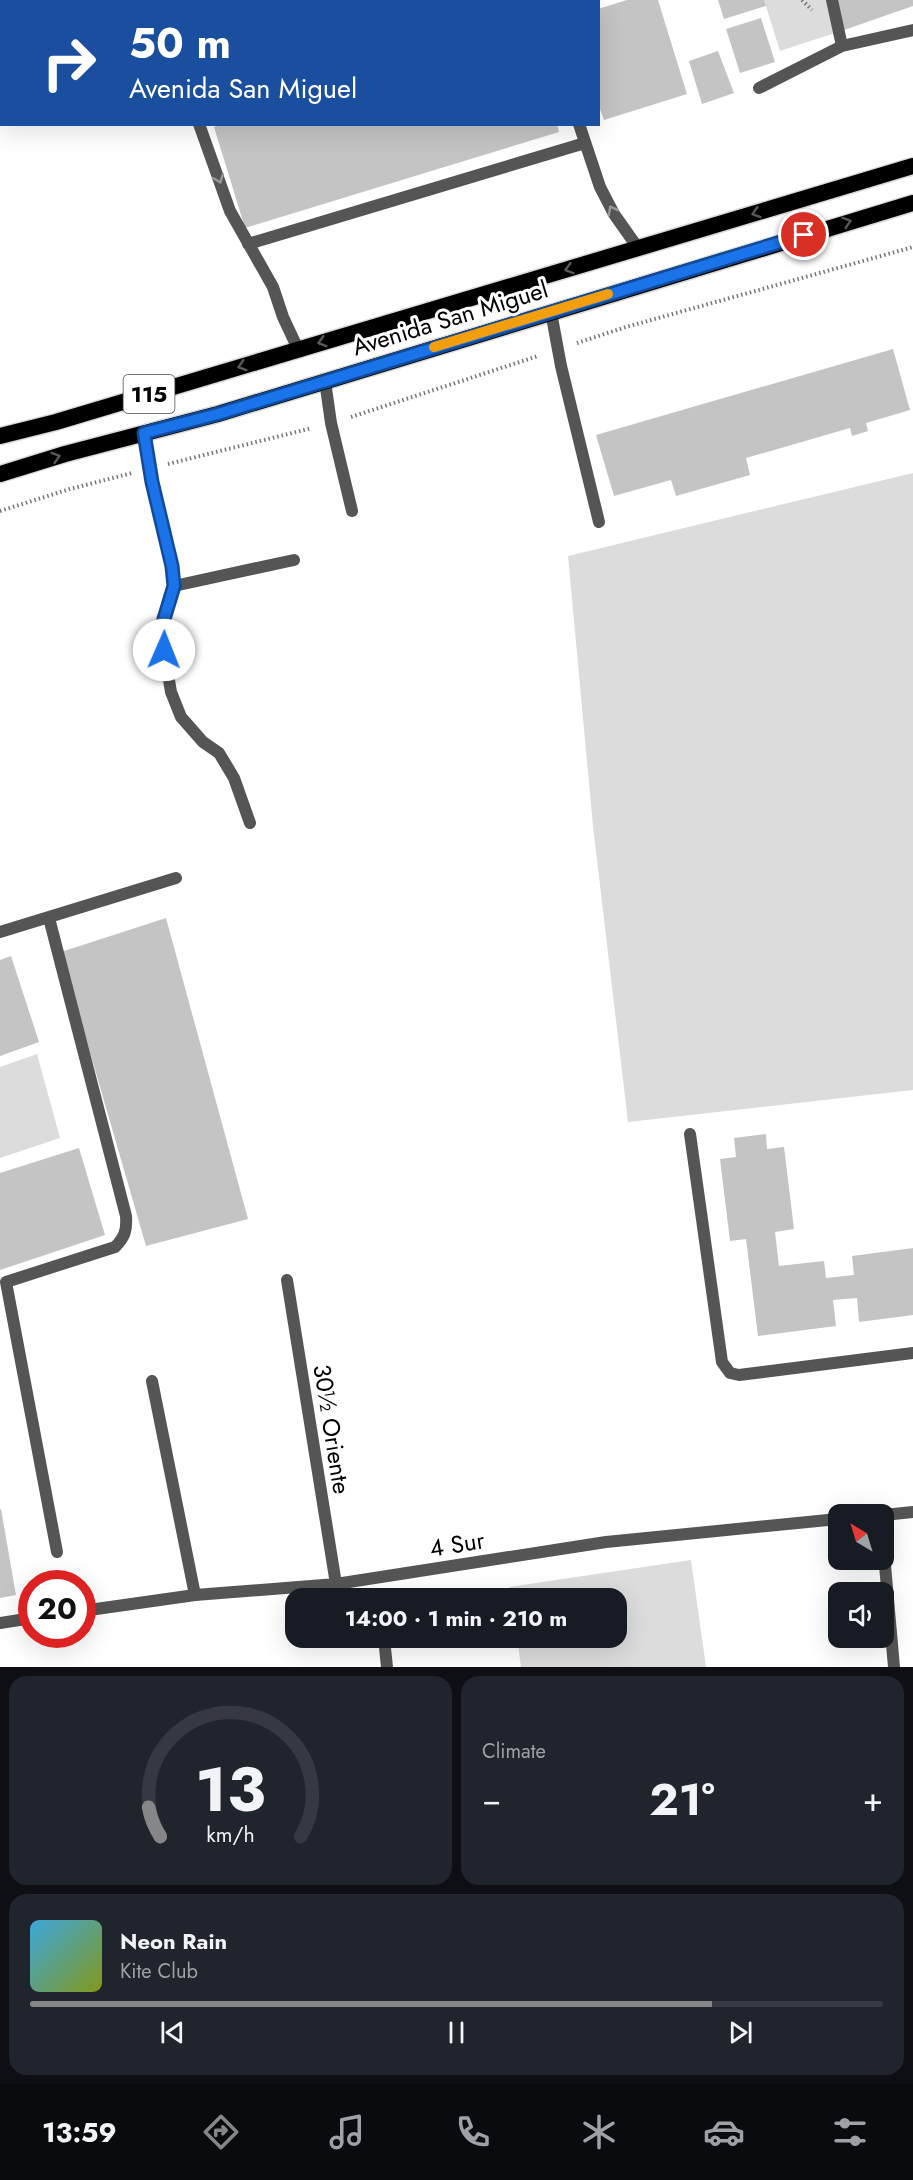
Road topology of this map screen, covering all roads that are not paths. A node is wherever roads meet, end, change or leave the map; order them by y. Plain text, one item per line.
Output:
1 (832, 0) edge
2 (913, 30) edge
3 (842, 46) junction
4 (759, 88) dead end
5 (200, 126) edge
6 (580, 126) edge
7 (585, 143) junction
8 (913, 166) edge
9 (913, 203) edge
10 (248, 244) junction
11 (638, 249) junction
12 (551, 312) junction
13 (298, 349) junction
14 (325, 381) junction
15 (144, 433) junction
16 (0, 436) edge
17 (0, 474) edge
18 (352, 511) dead end
19 (599, 522) dead end
20 (294, 560) dead end
21 (174, 586) junction
22 (250, 823) dead end
23 (176, 878) dead end
24 (49, 918) junction
25 (0, 932) edge
26 (690, 1134) dead end
27 (287, 1280) dead end
28 (3, 1283) edge
29 (913, 1353) edge
30 (152, 1382) dead end
31 (913, 1512) edge
32 (894, 1514) edge
33 (828, 1520) edge
34 (57, 1552) dead end
35 (885, 1570) edge
36 (336, 1584) junction
37 (195, 1595) junction
38 (96, 1609) edge
39 (18, 1620) edge
40 (0, 1623) edge
41 (385, 1648) edge
42 (387, 1667) edge
43 (894, 1667) edge

1 - 3 street
2 - 3 street
3 - 4 street
5 -> 10 street
6 - 7 street
7 - 10 street
11 -> 7 street
8 -> 11 highway, Avenida San Miguel / 115
12 -> 9 highway, Avenida San Miguel / 115
10 - 13 street
11 -> 13 highway, Avenida San Miguel / 115
12 - 14 highway, Avenida San Miguel / 115
12 - 19 street
13 -> 16 highway, Avenida San Miguel / 115
14 - 15 highway, Avenida San Miguel / 115
14 - 18 street
17 -> 15 highway, Avenida San Miguel / 115
15 - 21 street
20 - 21 street
21 - 22 street
23 - 24 street
24 - 25 street
24 - 28 street
26 - 29 street
27 - 36 street, 30½ Oriente
28 - 34 street
30 - 37 street
31 - 32 street
33 - 36 street, 4 Sur
35 - 43 street
36 - 37 street, 4 Sur
37 - 38 street, 4 Sur
39 - 40 street
41 - 42 street

